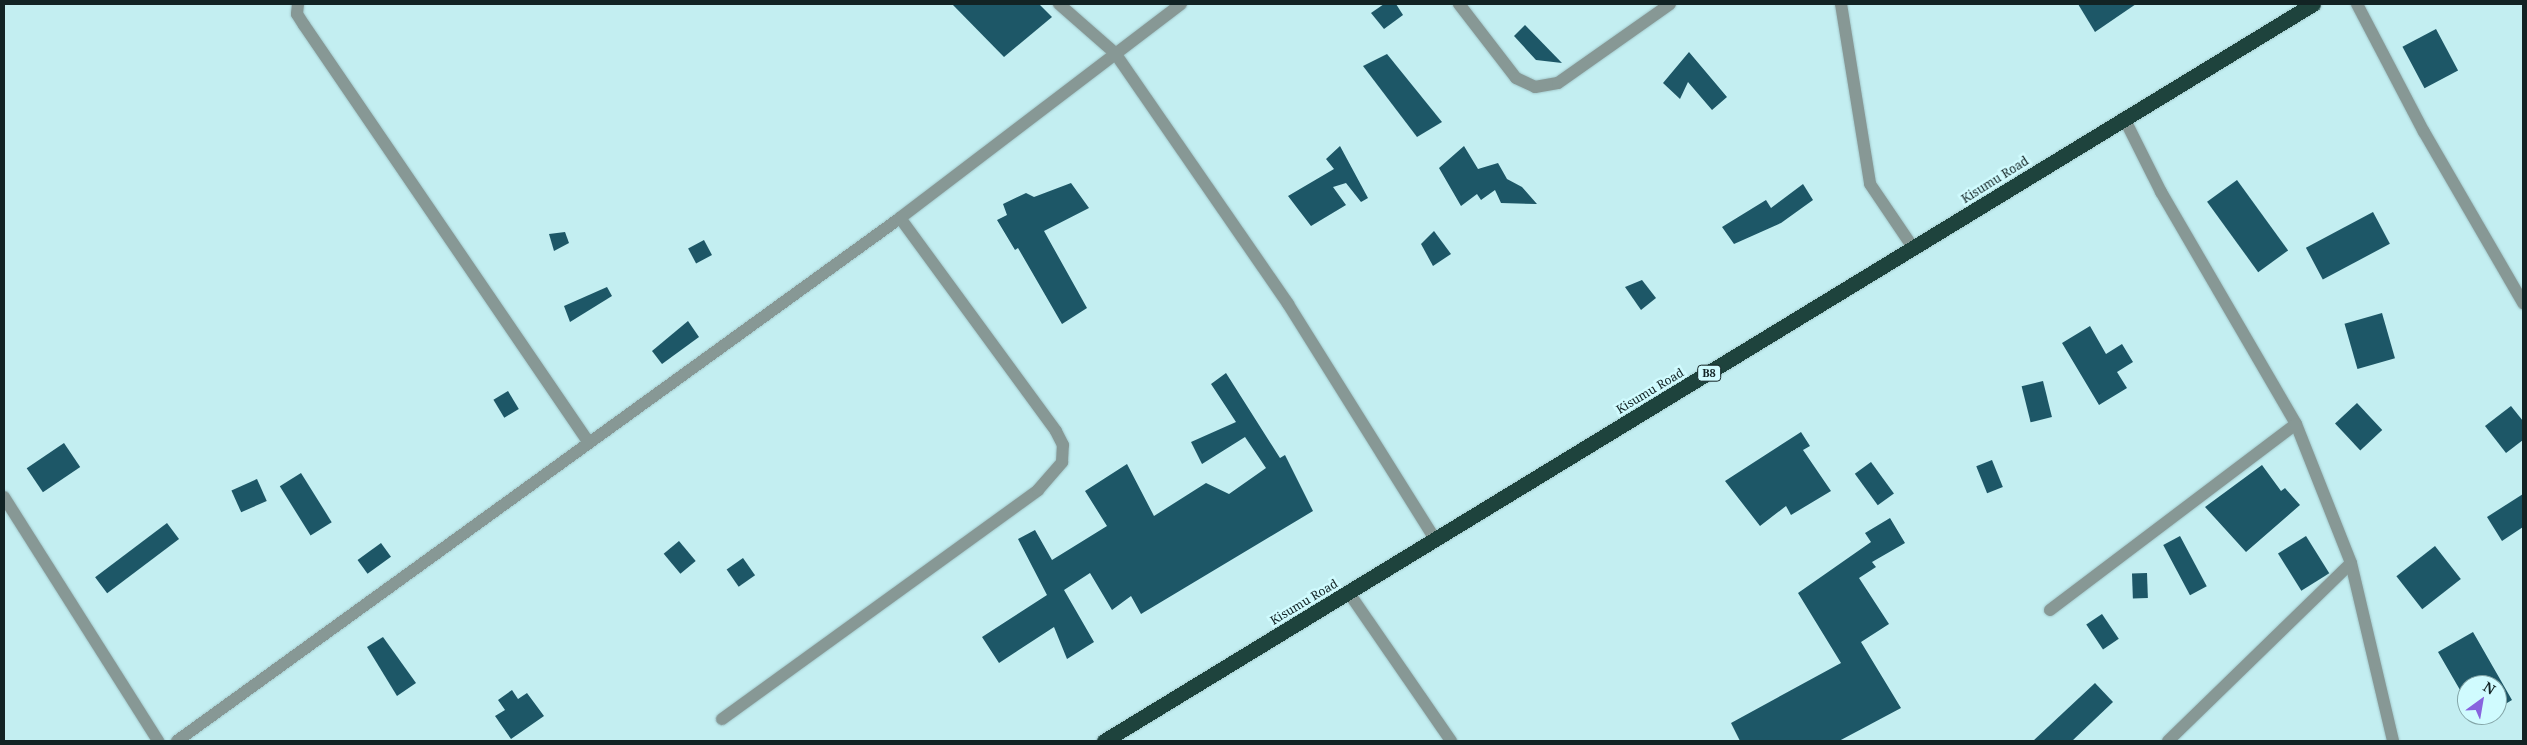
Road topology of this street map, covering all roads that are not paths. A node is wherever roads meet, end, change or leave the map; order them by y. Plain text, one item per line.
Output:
1 (298, 4) edge
2 (1059, 4) edge
3 (1181, 4) edge
4 (1460, 4) edge
5 (1670, 4) edge
6 (1841, 4) edge
7 (2313, 4) edge
8 (2357, 4) edge
9 (1115, 53) junction
10 (2124, 118) junction
11 (900, 218) junction
12 (1914, 249) junction
13 (2523, 303) edge
14 (2296, 424) junction
15 (587, 440) junction
16 (4, 497) edge
17 (1436, 541) junction
18 (2350, 563) junction
19 (1348, 593) junction
20 (2050, 610) dead end
21 (722, 719) dead end
22 (158, 741) edge
23 (177, 741) edge
24 (1104, 741) edge
25 (1451, 741) edge
26 (2168, 741) edge
27 (2393, 741) edge

1 - 15 street
2 - 9 street
3 - 9 street
4 - 5 street
6 - 12 street
7 - 10 highway, Kisumu Road / B8
8 - 13 street
9 - 11 street
9 - 17 street
10 - 12 highway, Kisumu Road / B8
10 - 14 street
11 - 15 street
11 - 21 street
12 - 17 highway, Kisumu Road / B8
14 - 18 street
14 - 20 street
15 - 23 street
16 - 22 street
17 - 19 highway, Kisumu Road / B8
18 - 26 street
18 - 27 street
19 - 24 highway, Kisumu Road / B8
19 - 25 street

